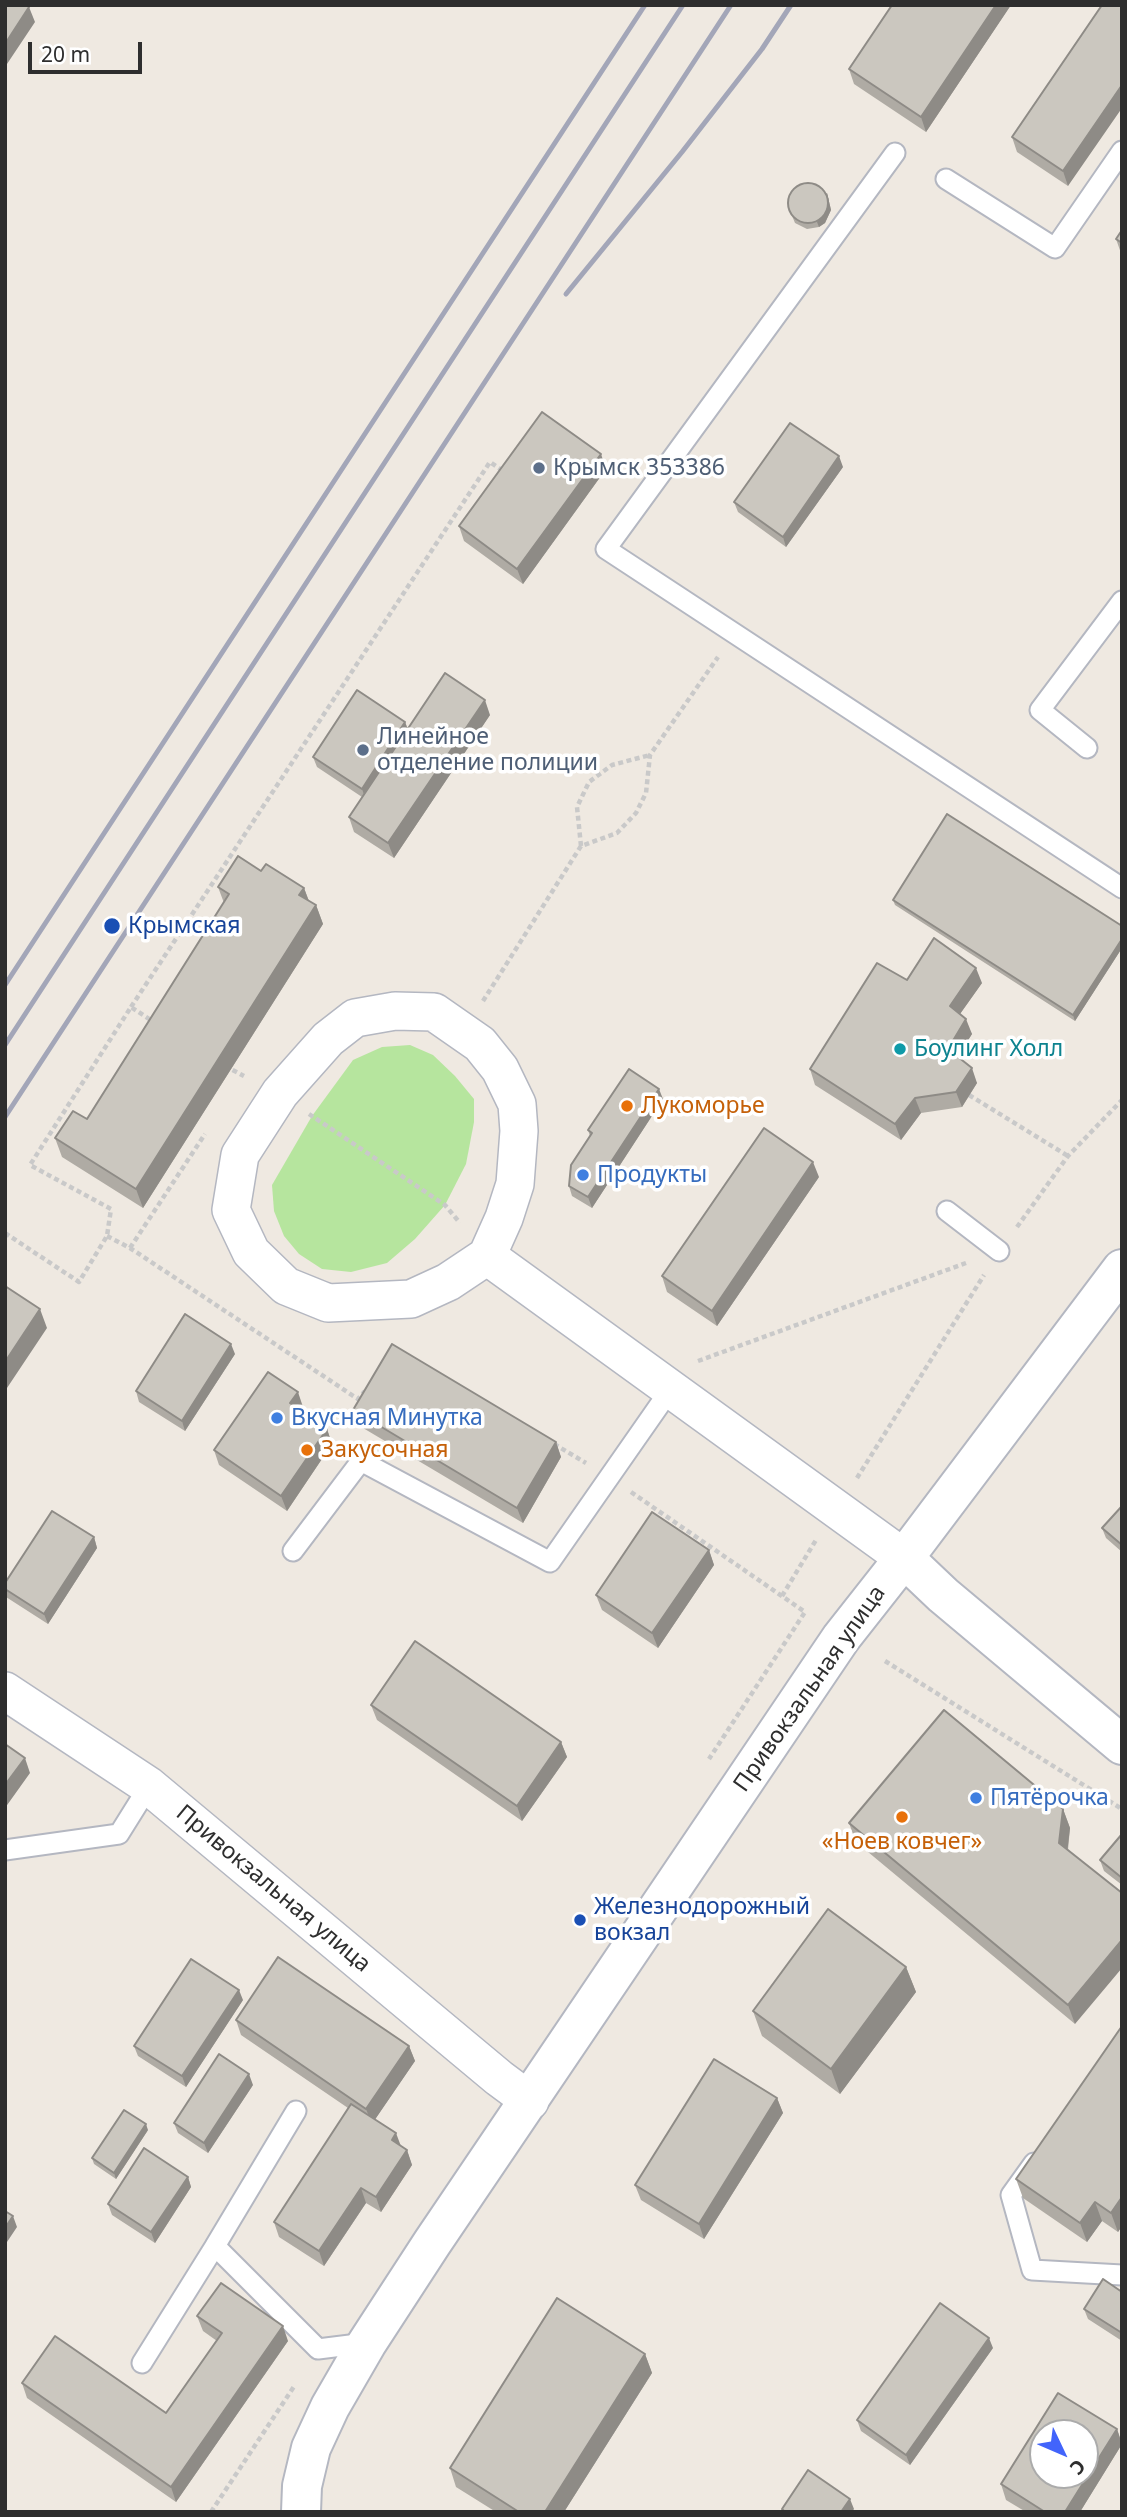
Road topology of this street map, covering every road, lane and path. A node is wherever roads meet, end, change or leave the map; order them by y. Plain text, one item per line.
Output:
1 (1122, 151) edge
2 (895, 153) dead end
3 (946, 179) dead end
4 (511, 476) edge
5 (1122, 601) edge
6 (734, 633) junction
7 (1087, 748) dead end
8 (650, 755) junction
9 (582, 846) junction
10 (1122, 888) edge
11 (131, 1007) junction
12 (153, 1021) edge
13 (464, 1031) junction
14 (220, 1063) edge
15 (280, 1093) junction
16 (969, 1095) edge
17 (1122, 1100) edge
18 (206, 1133) dead end
19 (1068, 1156) junction
20 (947, 1211) dead end
21 (5, 1234) edge
22 (107, 1236) junction
23 (130, 1248) junction
24 (999, 1251) junction
25 (487, 1256) junction
26 (1122, 1269) edge
27 (679, 1377) junction
28 (366, 1390) edge
29 (549, 1441) edge
30 (609, 1476) junction
31 (855, 1482) dead end
32 (822, 1531) dead end
33 (293, 1551) dead end
34 (904, 1558) junction
35 (782, 1596) junction
36 (805, 1612) dead end
37 (885, 1661) dead end
38 (5, 1691) edge
39 (1122, 1745) edge
40 (149, 1786) junction
41 (1122, 1809) edge
42 (5, 1850) edge
43 (530, 2101) junction
44 (296, 2111) dead end
45 (1043, 2151) edge
46 (215, 2246) junction
47 (1122, 2275) edge
48 (367, 2343) junction
49 (142, 2363) dead end
50 (301, 2512) edge

1 - 3 lane
2 - 6 lane
4 - 11 path
5 - 7 lane
6 - 8 path
6 - 10 lane
8 - 9 path
8 - 9 path
9 - 13 path
11 - 12 path
11 - 22 path
13 - 15 street
13 - 25 street
14 - 15 path
15 - 25 path
15 - 25 street
16 - 19 path
17 - 19 path
18 - 23 path
19 - 24 path
20 - 24 lane
21 - 22 path
22 - 23 path
23 - 28 path
24 - 27 path
24 - 31 path
25 - 27 street
26 - 34 main road, Привокзальная улица
27 - 30 lane
27 - 34 street
29 - 30 path
30 - 33 lane
30 - 35 path
32 - 35 path
34 - 39 main road
34 - 43 main road, Привокзальная улица
35 - 36 path
37 - 41 path
38 - 40 street, Привокзальная улица
40 - 42 lane
40 - 43 street, Привокзальная улица
43 - 48 main road, Привокзальная улица
44 - 46 lane
45 - 47 lane
46 - 48 lane
46 - 49 lane
48 - 50 main road, Привокзальная улица

